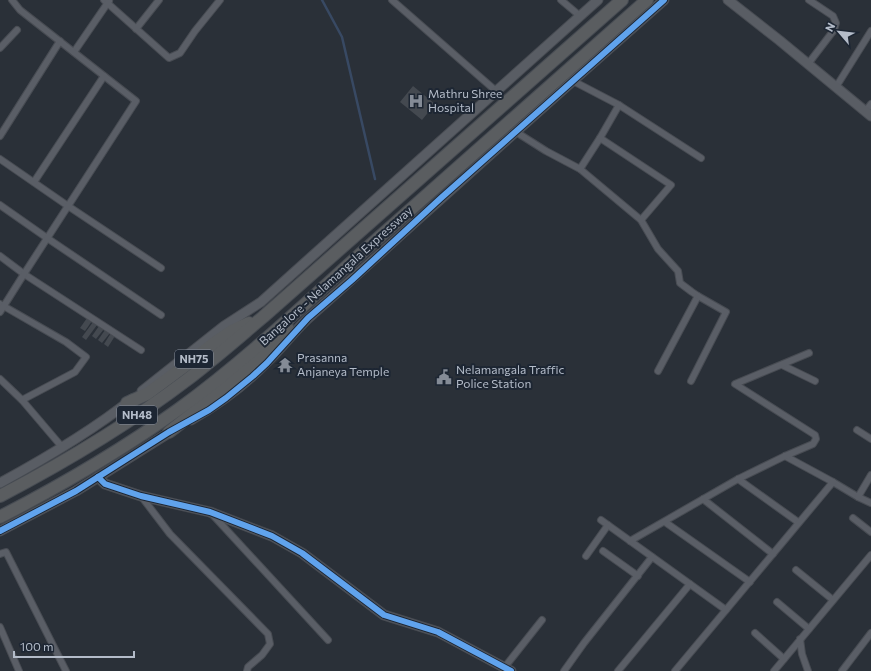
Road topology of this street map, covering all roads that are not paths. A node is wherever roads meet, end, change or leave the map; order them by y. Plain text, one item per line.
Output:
1 (12, 0) edge
2 (159, 0) edge
3 (220, 0) edge
4 (392, 0) edge
5 (561, 0) edge
6 (598, 0) edge
7 (622, 0) edge
8 (647, 0) edge
9 (664, 0) edge
10 (728, 0) edge
11 (809, 0) edge
12 (107, 1) edge
13 (580, 16) junction
14 (136, 29) junction
15 (17, 30) dead end
16 (871, 31) edge
17 (60, 41) junction
18 (0, 48) edge
19 (74, 52) junction
20 (808, 64) junction
21 (104, 76) junction
22 (573, 81) junction
23 (836, 87) junction
24 (496, 91) junction
25 (871, 104) edge
26 (619, 105) junction
27 (868, 114) edge
28 (516, 132) junction
29 (0, 136) edge
30 (600, 138) junction
31 (0, 158) edge
32 (702, 158) dead end
33 (580, 169) junction
34 (34, 182) junction
35 (0, 205) edge
36 (68, 206) junction
37 (641, 220) junction
38 (47, 238) junction
39 (0, 256) edge
40 (161, 268) dead end
41 (24, 274) junction
42 (698, 296) junction
43 (2, 305) edge
44 (304, 305) junction
45 (0, 312) edge
46 (161, 315) dead end
47 (263, 317) junction
48 (141, 350) dead end
49 (809, 353) dead end
50 (782, 365) junction
51 (658, 371) dead end
52 (0, 379) edge
53 (691, 381) dead end
54 (815, 381) dead end
55 (22, 400) junction
56 (127, 403) junction
57 (857, 430) dead end
58 (169, 432) junction
59 (871, 439) edge
60 (62, 447) junction
61 (785, 456) junction
62 (871, 475) edge
63 (98, 477) junction
64 (738, 479) junction
65 (0, 482) edge
66 (833, 482) junction
67 (0, 496) edge
68 (141, 496) junction
69 (858, 497) junction
70 (703, 499) junction
71 (871, 503) edge
72 (210, 512) junction
73 (0, 517) edge
74 (853, 518) dead end
75 (601, 520) dead end
76 (665, 522) junction
77 (798, 522) junction
78 (608, 525) junction
79 (0, 531) edge
80 (871, 532) edge
81 (630, 541) junction
82 (603, 551) dead end
83 (0, 554) edge
84 (773, 554) junction
85 (871, 555) edge
86 (586, 556) dead end
87 (652, 557) junction
88 (796, 570) dead end
89 (638, 576) junction
90 (750, 582) junction
91 (690, 584) junction
92 (833, 600) junction
93 (777, 602) dead end
94 (726, 610) junction
95 (542, 620) dead end
96 (0, 627) edge
97 (809, 629) junction
98 (755, 633) dead end
99 (871, 633) edge
100 (800, 639) junction
101 (328, 640) dead end
102 (784, 659) junction
103 (507, 669) edge
104 (19, 671) edge
105 (66, 671) edge
106 (247, 671) edge
107 (564, 671) edge
108 (618, 671) edge
109 (675, 671) edge
110 (774, 671) edge
111 (808, 671) edge
112 (842, 671) edge

1 - 17 street
2 - 14 street
3 - 14 street
4 - 24 street
5 - 13 street
6 - 13 street
7 - 47 highway, Bangalore - Nelamangala Expressway / NH48
8 - 44 highway, Bangalore - Nelamangala Expressway / NH48
9 - 22 street
10 - 20 street
11 - 20 street
12 - 14 street
12 - 19 street
13 - 24 street
15 - 18 street
16 - 23 street
17 - 19 street
17 - 29 street
19 - 21 street
20 - 23 street
21 - 34 street
21 - 36 street
22 - 26 street
22 - 28 street
23 - 27 street
24 - 56 street
25 - 27 street
26 - 30 street
26 - 32 street
28 - 33 street
28 - 58 street
30 - 33 street
30 - 37 street
31 - 34 street
33 - 37 street
34 - 36 street
35 - 38 street
36 - 38 street
36 - 40 street
37 - 42 street
38 - 41 street
38 - 46 street
39 - 41 street
41 - 43 street
41 - 48 street
42 - 51 street
42 - 53 street
43 - 45 street
43 - 55 street
44 - 58 highway
44 - 73 highway, Bangalore - Nelamangala Expressway / NH48
47 - 56 highway, NH75
47 - 67 highway, Bangalore - Nelamangala Expressway / NH48
49 - 50 street
50 - 54 street
50 - 61 street
52 - 55 street
55 - 60 street
56 - 60 street, NH75
57 - 59 street
58 - 63 street
60 - 65 street, NH75
61 - 64 street
61 - 66 street
62 - 69 street
63 - 68 street
63 - 79 street
64 - 70 street
64 - 77 street
66 - 69 street
66 - 77 street
68 - 72 street
68 - 106 street
69 - 71 street
70 - 76 street
70 - 84 street
72 - 101 street
72 - 103 street
74 - 80 street
75 - 78 street
76 - 81 street
76 - 90 street
77 - 84 street
78 - 81 street
78 - 86 street
81 - 87 street
82 - 89 street
83 - 105 street
84 - 90 street
85 - 92 street
87 - 89 street
87 - 91 street
88 - 92 street
89 - 107 street
90 - 94 street
91 - 94 street
91 - 108 street
92 - 97 street
93 - 97 street
94 - 109 street
95 - 103 street
96 - 104 street
97 - 100 street
98 - 102 street
99 - 112 street
100 - 102 street
100 - 111 street
102 - 110 street

